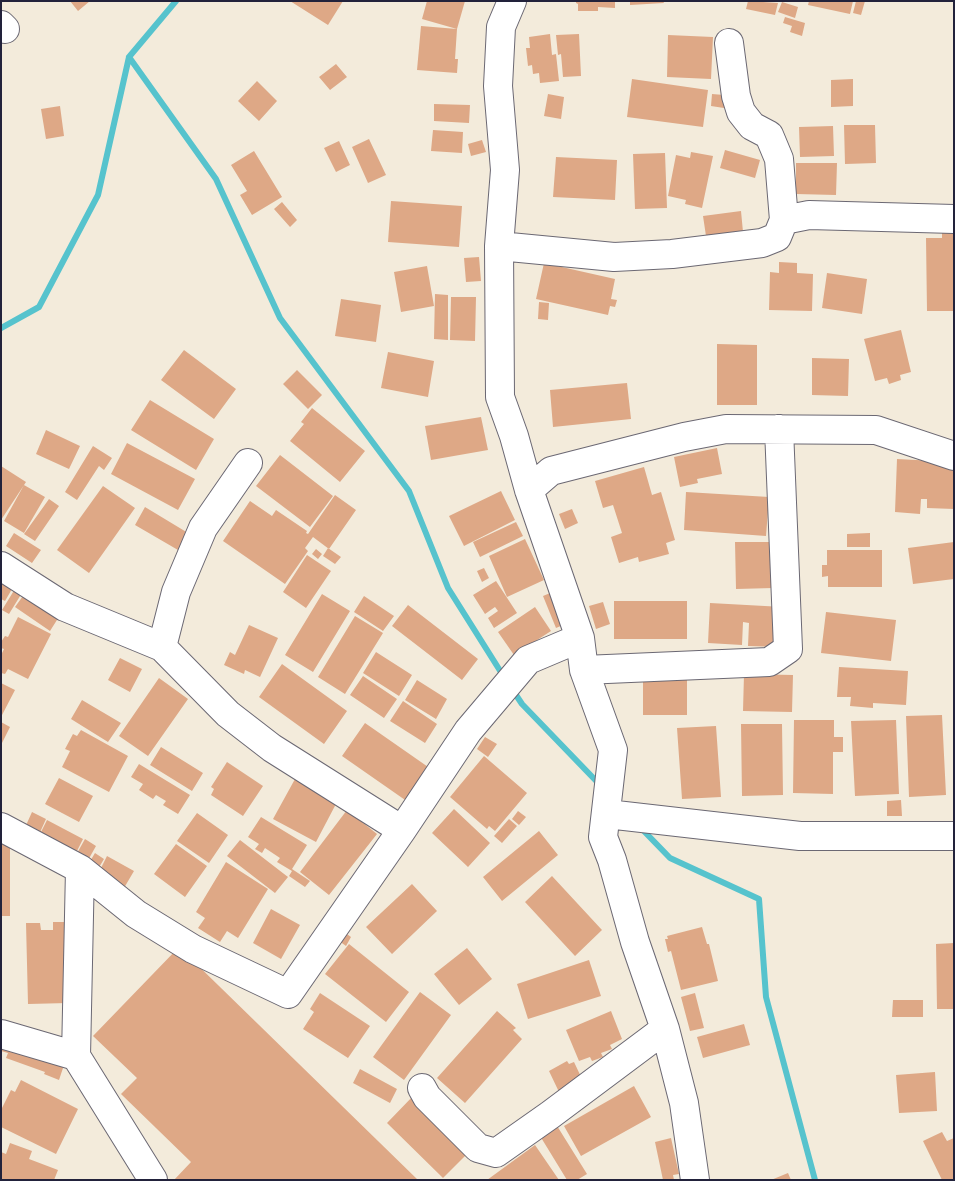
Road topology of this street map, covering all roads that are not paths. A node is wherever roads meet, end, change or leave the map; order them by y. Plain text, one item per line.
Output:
1 (512, 1) edge
2 (729, 43) dead end
3 (954, 219) edge
4 (784, 220) junction
5 (499, 246) junction
6 (779, 429) junction
7 (954, 456) edge
8 (248, 463) dead end
9 (529, 490) junction
10 (1, 566) edge
11 (580, 638) junction
12 (162, 646) junction
13 (584, 670) junction
14 (607, 814) junction
15 (1, 827) edge
16 (402, 830) junction
17 (954, 836) edge
18 (80, 869) junction
19 (665, 1029) junction
20 (1, 1034) edge
21 (76, 1056) junction
22 (422, 1088) dead end
23 (153, 1180) edge
24 (695, 1180) edge

1 - 5 street
2 - 4 street
3 - 4 street
4 - 5 street
5 - 9 street
6 - 7 street
6 - 9 street
6 - 13 street
8 - 12 street
9 - 11 street
10 - 12 street
11 - 13 street
11 - 16 street
12 - 16 street
13 - 14 street
14 - 17 street
14 - 19 street
15 - 18 street
16 - 18 street
18 - 21 street
19 - 22 street
19 - 24 street
20 - 21 street
21 - 23 street

